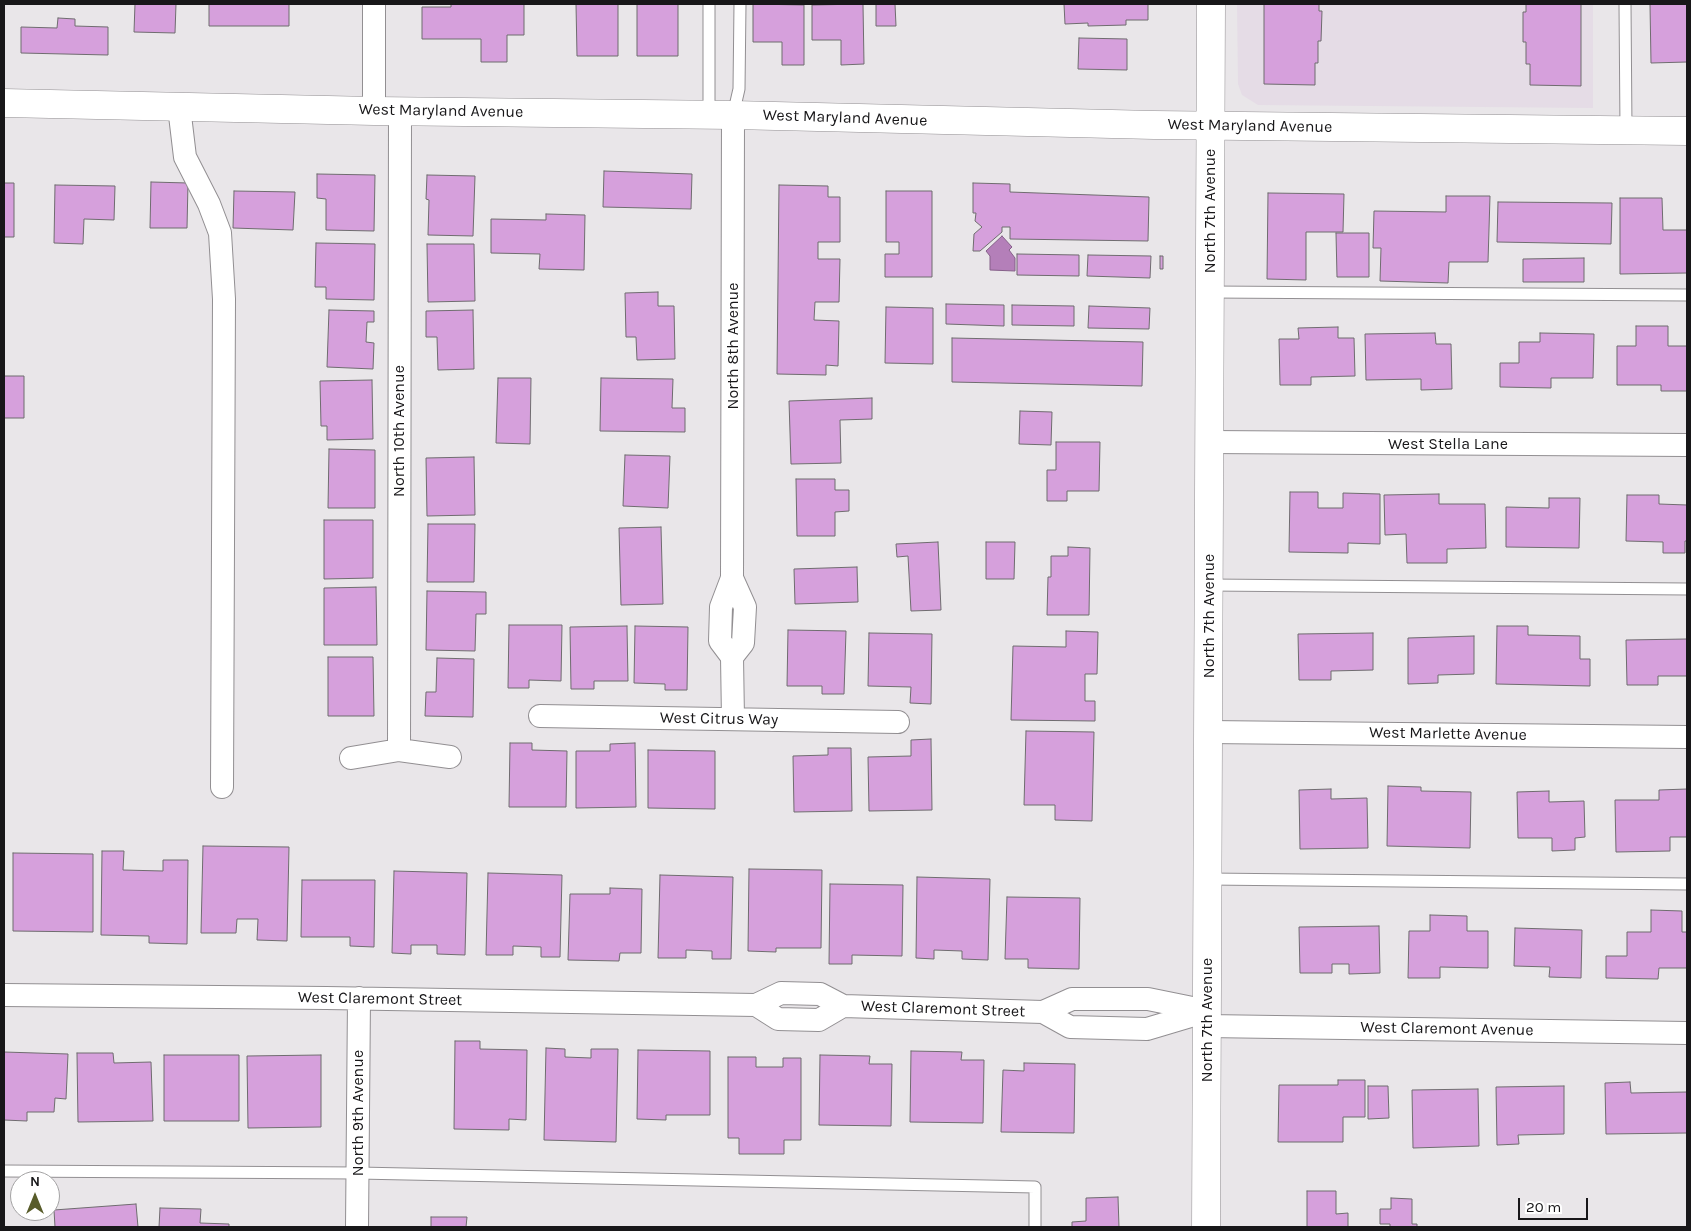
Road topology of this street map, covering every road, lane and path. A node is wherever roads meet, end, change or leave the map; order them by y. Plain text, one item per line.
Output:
1 (374, 4) edge
2 (709, 4) edge
3 (740, 4) edge
4 (1211, 4) edge
5 (1625, 4) edge
6 (4, 103) edge
7 (179, 107) junction
8 (387, 111) junction
9 (721, 115) junction
10 (1210, 126) junction
11 (1626, 130) junction
12 (1687, 131) edge
13 (1210, 292) junction
14 (1687, 295) edge
15 (1209, 442) junction
16 (1687, 445) edge
17 (1209, 585) junction
18 (1687, 589) edge
19 (540, 716) dead end
20 (734, 719) junction
21 (898, 722) dead end
22 (1208, 732) junction
23 (1687, 737) edge
24 (399, 750) junction
25 (450, 757) dead end
26 (351, 758) dead end
27 (222, 787) dead end
28 (1208, 879) junction
29 (1687, 884) edge
30 (4, 995) edge
31 (359, 998) junction
32 (1090, 999) junction
33 (1044, 1012) junction
34 (1207, 1018) junction
35 (1090, 1028) junction
36 (1687, 1033) edge
37 (4, 1171) edge
38 (358, 1173) junction
39 (357, 1227) edge
40 (1035, 1227) edge
41 (1206, 1227) edge

1 - 8 street, North 10th Avenue
2 - 9 lane
3 - 9 lane
4 - 10 street, North 7th Avenue
5 - 11 lane
6 - 7 street, West Maryland Avenue
7 - 8 street, West Maryland Avenue
7 - 27 street
8 - 9 street, West Maryland Avenue
8 - 24 street, North 10th Avenue
9 - 10 street, West Maryland Avenue
9 - 20 street, North 8th Avenue
10 - 11 street, West Maryland Avenue
10 - 13 street, North 7th Avenue
11 - 12 street, West Maryland Avenue
13 - 14 lane
13 - 15 street, North 7th Avenue
15 - 16 street, West Stella Lane
15 - 17 street, North 7th Avenue
17 - 18 lane
17 - 22 street, North 7th Avenue
19 - 20 street, West Citrus Way
20 - 21 street, West Citrus Way
22 - 23 street, West Marlette Avenue
22 - 28 street, North 7th Avenue
24 - 25 street
24 - 26 street
28 - 29 lane
28 - 34 street, North 7th Avenue
30 - 31 street, West Claremont Street
31 - 33 street, West Claremont Street
31 - 38 street, North 9th Avenue
32 - 33 street, West Claremont Street
32 - 34 street, West Claremont Street
32 - 35 street
33 - 35 street, West Claremont Street
34 - 35 street, West Claremont Street
34 - 36 street, West Claremont Avenue
34 - 41 street, North 7th Avenue
37 - 38 lane
38 - 39 street, North 9th Avenue
38 - 40 lane

